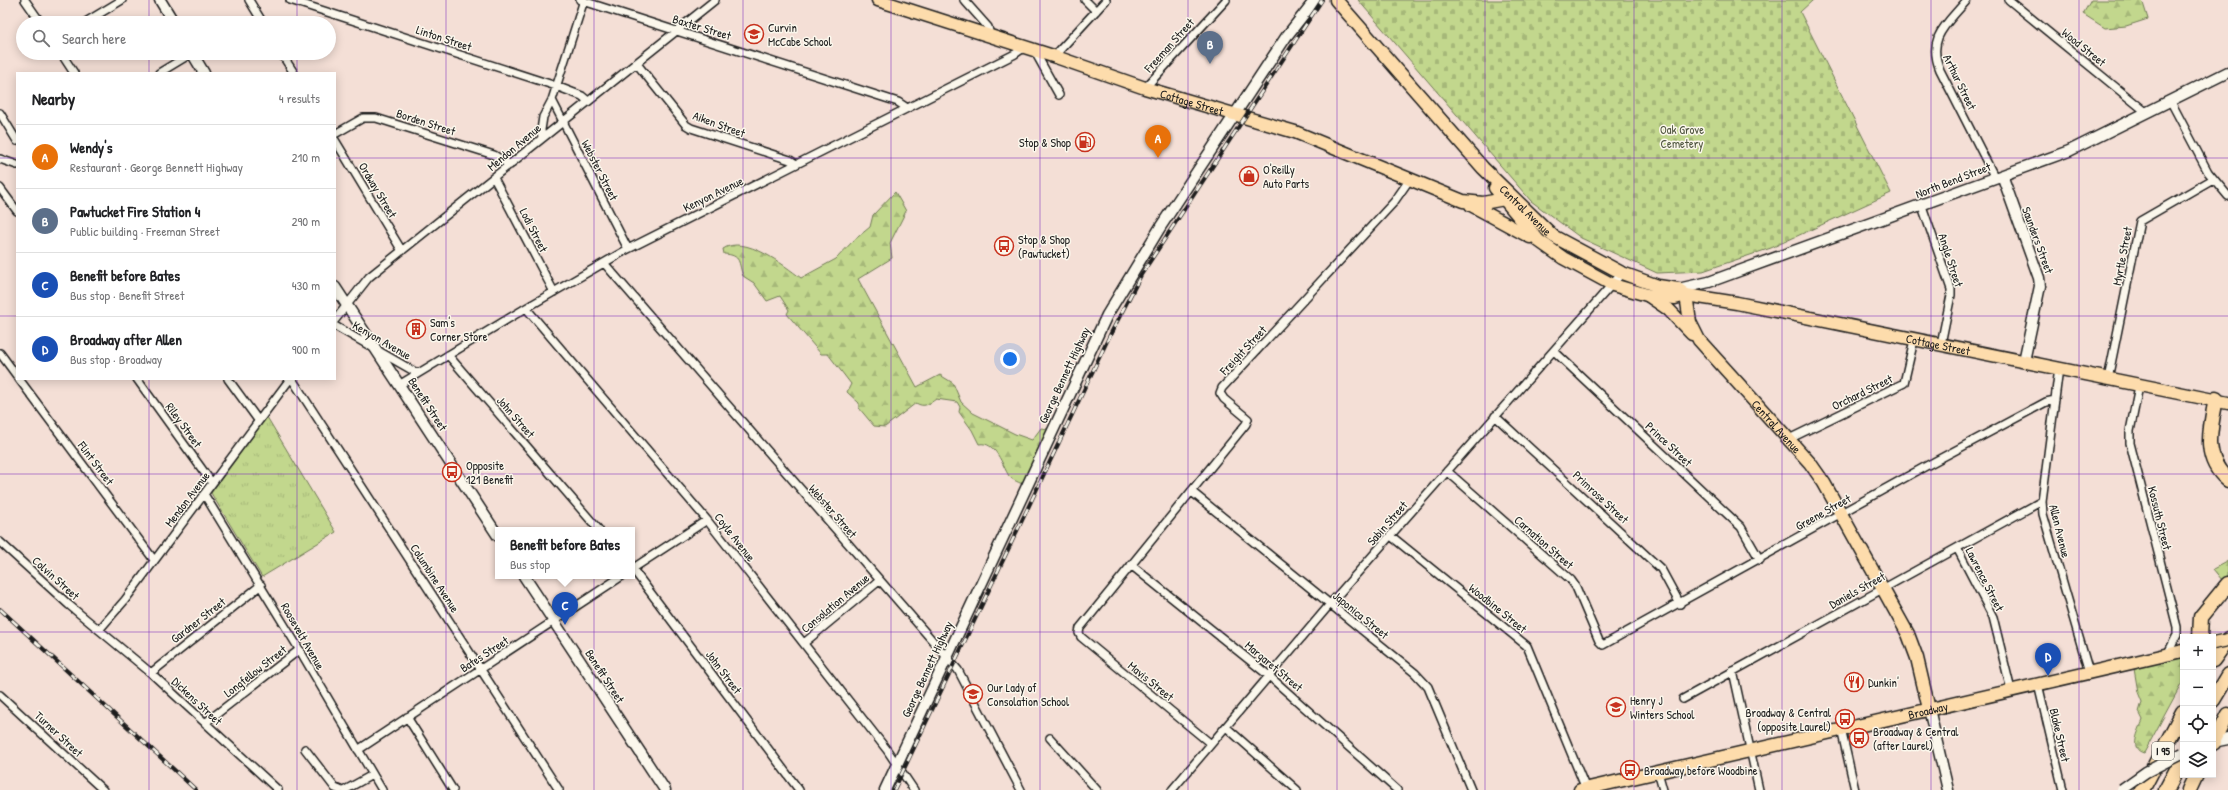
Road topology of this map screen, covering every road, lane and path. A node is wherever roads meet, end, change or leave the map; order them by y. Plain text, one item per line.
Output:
1 (25, 0) edge
2 (122, 0) edge
3 (160, 0) edge
4 (249, 0) edge
5 (290, 0) edge
6 (583, 0) edge
7 (715, 0) edge
8 (878, 0) edge
9 (964, 0) edge
10 (1084, 0) edge
11 (1106, 0) edge
12 (1226, 0) edge
13 (1316, 0) edge
14 (1336, 0) edge
15 (1968, 0) edge
16 (2008, 0) edge
17 (1096, 11) junction
18 (36, 16) edge
19 (96, 16) edge
20 (170, 16) edge
21 (259, 16) edge
22 (677, 31) junction
23 (990, 36) junction
24 (1030, 48) junction
25 (1056, 57) junction
26 (66, 60) edge
27 (180, 60) edge
28 (196, 60) edge
29 (286, 60) edge
30 (637, 64) junction
31 (73, 72) edge
32 (161, 72) edge
33 (203, 72) edge
34 (293, 72) edge
35 (2228, 72) edge
36 (556, 86) junction
37 (1145, 88) junction
38 (1059, 95) dead end
39 (552, 100) junction
40 (2170, 100) junction
41 (588, 101) junction
42 (907, 108) junction
43 (2146, 112) junction
44 (0, 113) edge
45 (1235, 114) junction
46 (562, 122) junction
47 (336, 133) edge
48 (542, 138) junction
49 (16, 139) edge
50 (336, 142) edge
51 (0, 159) edge
52 (796, 164) junction
53 (16, 165) edge
54 (510, 165) junction
55 (1998, 177) junction
56 (494, 178) junction
57 (2213, 178) junction
58 (1410, 179) junction
59 (0, 188) edge
60 (2228, 196) edge
61 (1508, 199) junction
62 (1463, 201) junction
63 (1922, 206) junction
64 (16, 210) edge
65 (1539, 241) junction
66 (628, 249) junction
67 (402, 251) junction
68 (604, 263) junction
69 (1622, 273) junction
70 (1613, 285) junction
71 (336, 289) edge
72 (554, 292) junction
73 (1682, 292) junction
74 (1647, 295) junction
75 (346, 305) junction
76 (526, 308) junction
77 (336, 319) edge
78 (336, 327) edge
79 (1699, 340) junction
80 (1914, 340) junction
81 (1941, 344) junction
82 (375, 348) junction
83 (1554, 351) junction
84 (0, 353) edge
85 (448, 355) junction
86 (2024, 361) junction
87 (2059, 368) junction
88 (417, 373) junction
89 (16, 375) edge
90 (2108, 379) junction
91 (21, 380) edge
92 (138, 380) edge
93 (229, 380) edge
94 (290, 380) edge
95 (292, 380) edge
96 (399, 385) junction
97 (2140, 386) junction
98 (2055, 400) junction
99 (2222, 401) edge
100 (1495, 416) junction
101 (258, 420) junction
102 (1789, 440) junction
103 (1447, 471) junction
104 (2228, 480) edge
105 (212, 483) junction
106 (1192, 492) junction
107 (204, 494) junction
108 (2042, 501) junction
109 (1842, 514) junction
110 (707, 520) junction
111 (596, 527) edge
112 (495, 531) edge
113 (1391, 536) junction
114 (0, 542) edge
115 (1957, 548) junction
116 (154, 560) junction
117 (1760, 560) junction
118 (1131, 565) junction
119 (635, 566) edge
120 (635, 572) edge
121 (526, 579) edge
122 (617, 579) edge
123 (879, 581) junction
124 (2228, 584) edge
125 (261, 585) junction
126 (1882, 589) junction
127 (1330, 604) junction
128 (1680, 604) junction
129 (554, 621) junction
130 (99, 630) junction
131 (1079, 633) joint
132 (2200, 634) edge
133 (2228, 640) edge
134 (2216, 642) edge
135 (804, 643) junction
136 (1603, 645) joint
137 (299, 650) junction
138 (2180, 652) edge
139 (2168, 654) junction
140 (2216, 656) edge
141 (946, 657) junction
142 (480, 670) junction
143 (1733, 671) junction
144 (2089, 672) junction
145 (151, 673) junction
146 (1268, 675) junction
147 (2228, 675) edge
148 (2038, 684) junction
149 (2011, 690) junction
150 (0, 695) edge
151 (2216, 695) edge
152 (1683, 699) dead end
153 (1929, 709) junction
154 (2228, 714) edge
155 (407, 718) junction
156 (2180, 718) edge
157 (205, 723) junction
158 (1226, 726) junction
159 (1841, 729) junction
160 (2216, 736) edge
161 (1050, 738) dead end
162 (2228, 739) edge
163 (2216, 741) edge
164 (1211, 744) junction
165 (305, 749) dead end
166 (358, 750) junction
167 (1750, 750) junction
168 (2180, 755) edge
169 (2180, 764) edge
170 (897, 765) junction
171 (1658, 772) junction
172 (372, 775) junction
173 (2195, 778) edge
174 (1583, 789) edge
175 (103, 790) edge
176 (278, 790) edge
177 (340, 790) edge
178 (345, 790) edge
179 (382, 790) edge
180 (453, 790) edge
181 (559, 790) edge
182 (665, 790) edge
183 (799, 790) edge
184 (885, 790) edge
185 (914, 790) edge
186 (1021, 790) edge
187 (1097, 790) edge
188 (1172, 790) edge
189 (1297, 790) edge
190 (1397, 790) edge
191 (1471, 790) edge
192 (1662, 790) edge
193 (1759, 790) edge
194 (1855, 790) edge
195 (1948, 790) edge
196 (2063, 790) edge
197 (2122, 790) edge
198 (2142, 790) edge
199 (2166, 790) edge
200 (2189, 790) edge

1 - 18 street
2 - 19 street
3 - 20 street
4 - 21 street
5 - 36 street, Linton Street
6 - 22 street, Baxter Street
6 - 36 street
7 - 22 street, Mendon Avenue
8 - 23 main road, Cottage Street
9 - 23 street
10 - 17 street
11 - 17 street
12 - 37 street, Freeman Street
13 - 45 street, George Bennett Highway
14 - 61 main road, Central Avenue
15 - 55 street, Arthur Street
16 - 43 street, Wood Street
17 - 25 street
22 - 30 street, Mendon Avenue
22 - 42 street, Baxter Street
23 - 24 main road, Cottage Street
24 - 25 main road, Cottage Street
24 - 38 street
24 - 42 street, Kenyon Avenue
25 - 37 main road, Cottage Street
26 - 31 street
27 - 32 street
28 - 33 street
29 - 34 street
30 - 41 street, Mendon Avenue
30 - 52 street, Aiken Street
35 - 40 street, North Bend Street
36 - 39 street
36 - 41 street, Linton Street
37 - 45 main road, Cottage Street
39 - 46 street, Webster Street
39 - 48 street
40 - 43 street, North Bend Street
40 - 57 street
41 - 46 street, Mendon Avenue
42 - 52 street, Kenyon Avenue
43 - 55 street, North Bend Street
44 - 49 street
45 - 58 main road, Cottage Street
45 - 141 street, George Bennett Highway
46 - 48 street, Mendon Avenue
46 - 66 street, Webster Street
47 - 54 street, Borden Street
48 - 54 street, Mendon Avenue
50 - 67 street, Ordway Street
51 - 53 street
52 - 66 street, Kenyon Avenue
54 - 56 street, Mendon Avenue
55 - 63 street, North Bend Street
55 - 86 street, Saunders Street
56 - 67 street, Mendon Avenue
56 - 72 street, Lodi Street
57 - 60 street
57 - 90 street, Myrtle Street
58 - 62 main road, Cottage Street
58 - 106 street, Freight Street
59 - 64 street
61 - 62 main road, Cottage Street
61 - 65 main road, Central Avenue
61 - 69 main road, Central Avenue
62 - 65 main road
63 - 73 street, North Bend Street
63 - 81 street, Angle Street
65 - 70 main road, Central Avenue
66 - 68 street, Kenyon Avenue
67 - 75 street, Mendon Avenue
68 - 72 street, Kenyon Avenue
68 - 123 street, Webster Street
69 - 70 street, Sabin Street
69 - 73 main road, Central Avenue
70 - 74 main road, Central Avenue
70 - 83 street, Sabin Street
71 - 75 street, Benefit Street
72 - 76 street, Kenyon Avenue
73 - 74 main road, Cottage Street
73 - 79 main road, Central Avenue
73 - 80 main road, Cottage Street
74 - 79 main road
75 - 77 street, Mendon Avenue
75 - 82 street, Benefit Street
76 - 85 street, Kenyon Avenue
76 - 110 street, Coyle Avenue
78 - 82 street, Kenyon Avenue
79 - 102 main road, Central Avenue
80 - 81 main road, Cottage Street
80 - 102 street, Orchard Street
81 - 86 main road, Cottage Street
82 - 88 street, Kenyon Avenue
82 - 96 street, Benefit Street
83 - 100 street, Sabin Street
83 - 117 street, Prince Street
84 - 89 street
85 - 88 street, Kenyon Avenue
85 - 111 street, John Street
86 - 87 main road, Cottage Street
87 - 90 main road, Cottage Street
87 - 98 street, Allen Avenue
88 - 96 street, Kenyon Avenue
90 - 97 main road, Cottage Street
91 - 116 street, Flint Street
92 - 105 street, Riley Street
93 - 101 street
94 - 101 street, Mendon Avenue
95 - 142 street, Columbine Avenue
96 - 112 street, Benefit Street
97 - 99 main road, Cottage Street
97 - 139 street, Kossuth Street
98 - 108 street, Allen Avenue
98 - 109 street, Greene Street
99 - 104 highway
100 - 103 street, Sabin Street
100 - 128 street, Primrose Street
101 - 105 street, Mendon Avenue
102 - 109 main road, Central Avenue
103 - 113 street, Sabin Street
103 - 136 street, Carnation Street
105 - 107 street, Mendon Avenue
106 - 118 street, Freight Street
106 - 127 street, Japonica Street
107 - 116 street, Mendon Avenue
107 - 125 street, Roosevelt Avenue
108 - 115 street, Daniels Street
108 - 144 street, Allen Avenue
109 - 117 street, Greene Street
109 - 126 main road, Central Avenue
110 - 119 street
110 - 135 street, Coyle Avenue
113 - 127 street, Sabin Street
113 - 174 street, Woodbine Street
114 - 130 street, Colvin Street
115 - 126 street, Daniels Street
115 - 149 street, Lawrence Street
116 - 130 street, Mendon Avenue
117 - 128 street, Greene Street
118 - 131 street, Freight Street
118 - 146 street, Margaret Street
120 - 183 street, John Street
121 - 129 street, Benefit Street
122 - 129 street, Bates Street
123 - 135 street, Consolation Avenue
123 - 141 street, Webster Street
124 - 132 highway
125 - 137 street, Roosevelt Avenue
125 - 145 street, Gardner Street
126 - 143 street, Daniels Street
126 - 153 main road, Central Avenue
127 - 146 street, Sabin Street
127 - 191 street, Japonica Street
128 - 136 street, Greene Street
129 - 142 street, Bates Street
129 - 182 street, Benefit Street
130 - 145 street, Dickens Street
131 - 164 street, Mavis Street
133 - 134 main road, bridge
133 - 140 highway
135 - 170 street, Coyle Avenue
137 - 157 street, Longfellow Street
137 - 166 street, Roosevelt Avenue
138 - 139 main road, Broadway
139 - 144 main road, Broadway
141 - 170 street, George Bennett Highway
141 - 186 street, Webster Street
142 - 155 street, Bates Street
142 - 181 street, Columbine Avenue
143 - 152 street, Daniels Street
143 - 167 street
144 - 148 main road, Broadway
145 - 157 street, Dickens Street
146 - 158 street, Sabin Street
146 - 190 street, Margaret Street
147 - 151 highway
148 - 149 main road, Broadway
148 - 196 street, Blake Street
149 - 153 main road, Broadway
150 - 175 street, Turner Street
153 - 159 main road, Broadway
153 - 195 street, Central Avenue
154 - 160 main road
155 - 166 street, Bates Street
155 - 180 street
156 - 198 highway, I 95
157 - 176 street, Dickens Street
158 - 164 street, Sabin Street
158 - 189 street
159 - 167 main road, Broadway
159 - 194 street
161 - 187 street
162 - 163 street
164 - 188 street, Sabin Street
165 - 177 street
166 - 172 street, Roosevelt Avenue
167 - 171 main road, Broadway
167 - 193 street
168 - 197 street, bridge
169 - 199 highway, I 95
170 - 184 street, George Bennett Highway
170 - 185 street, Coyle Avenue
171 - 174 main road, Broadway
171 - 192 street
172 - 178 street
172 - 179 street, Roosevelt Avenue
173 - 200 highway

